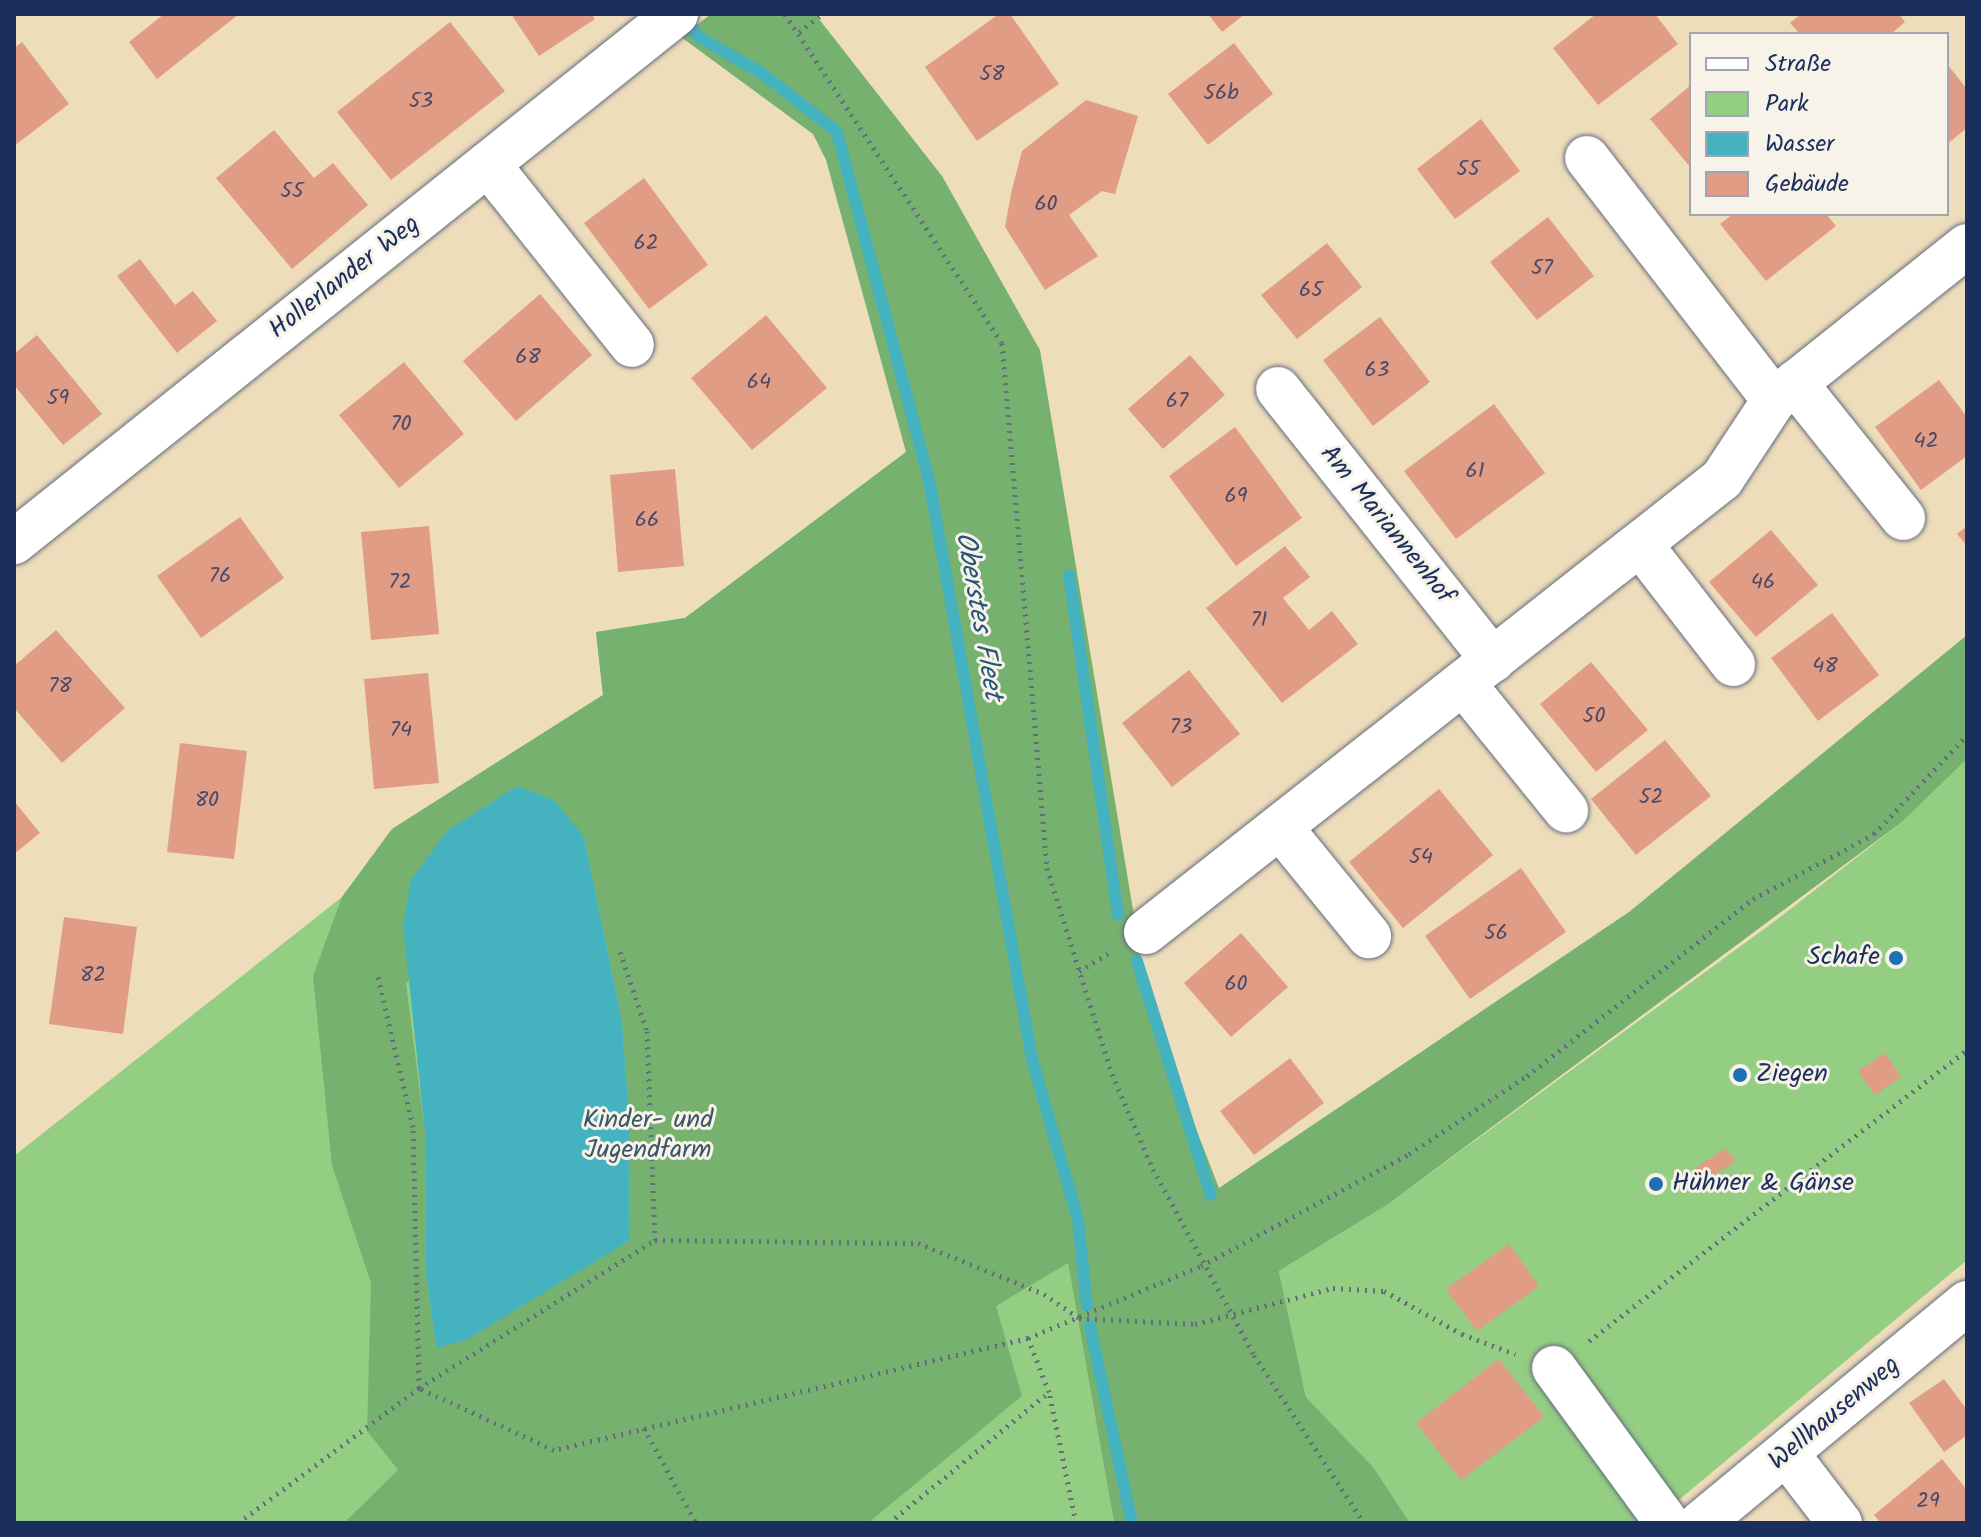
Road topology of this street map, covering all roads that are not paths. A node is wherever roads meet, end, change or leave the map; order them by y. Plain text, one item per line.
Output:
1 (670, 18) edge
2 (1587, 158) dead end
3 (488, 164) junction
4 (1967, 247) edge
5 (632, 345) dead end
6 (1278, 389) dead end
7 (1784, 391) junction
8 (1903, 518) dead end
9 (14, 542) edge
10 (1640, 544) junction
11 (1733, 664) dead end
12 (1478, 672) junction
13 (1566, 810) dead end
14 (1280, 827) junction
15 (1146, 932) dead end
16 (1369, 936) dead end
17 (1967, 1303) edge
18 (1554, 1368) road end
19 (1787, 1454) junction
20 (1667, 1523) edge
21 (1701, 1523) edge
22 (1840, 1523) edge

1 - 3 street, Hollerlander Weg
2 - 7 street
3 - 5 street
3 - 9 street, Hollerlander Weg
4 - 7 street
6 - 12 street, Am Mariannenhof
7 - 8 street
7 - 10 street
10 - 11 street
10 - 12 street
12 - 13 street, Am Mariannenhof
12 - 14 street
14 - 15 street
14 - 16 street
17 - 19 street, Wellhausenweg
18 - 20 street
19 - 21 street, Wellhausenweg
19 - 22 street

